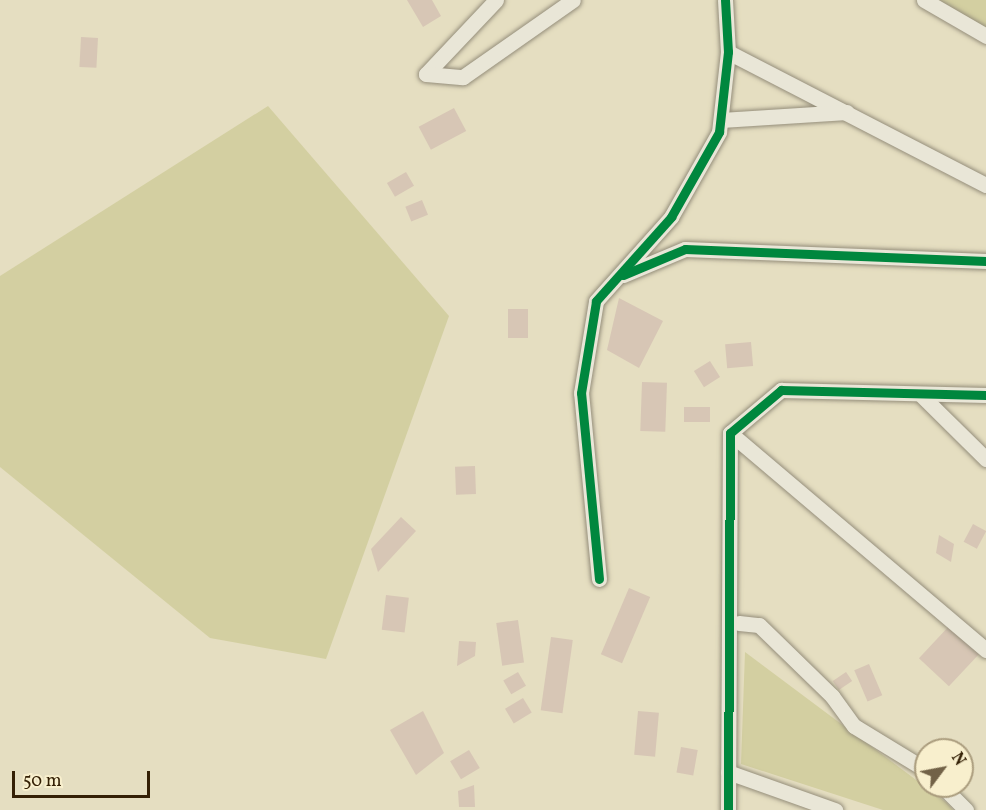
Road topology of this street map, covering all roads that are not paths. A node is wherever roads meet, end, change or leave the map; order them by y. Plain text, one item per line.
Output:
1 (496, 0) edge
2 (573, 0) edge
3 (725, 0) edge
4 (924, 0) edge
5 (986, 36) edge
6 (728, 52) junction
7 (847, 112) junction
8 (720, 120) junction
9 (986, 185) edge
10 (986, 261) edge
11 (617, 278) junction
12 (920, 394) junction
13 (986, 395) edge
14 (730, 433) junction
15 (986, 459) edge
16 (599, 579) dead end
17 (739, 623) dead end
18 (986, 650) edge
19 (914, 763) edge
20 (728, 772) junction
21 (954, 798) edge
22 (728, 810) edge
23 (835, 810) edge
24 (966, 810) edge

1 - 2 street
3 - 6 street
4 - 5 street
6 - 7 street
6 - 8 street
7 - 8 street
7 - 9 street
8 - 11 street
10 - 11 street
11 - 16 street
12 - 13 street
12 - 14 street
12 - 15 street
14 - 18 street
14 - 20 street
17 - 19 street
20 - 22 street
20 - 23 street
21 - 24 street

